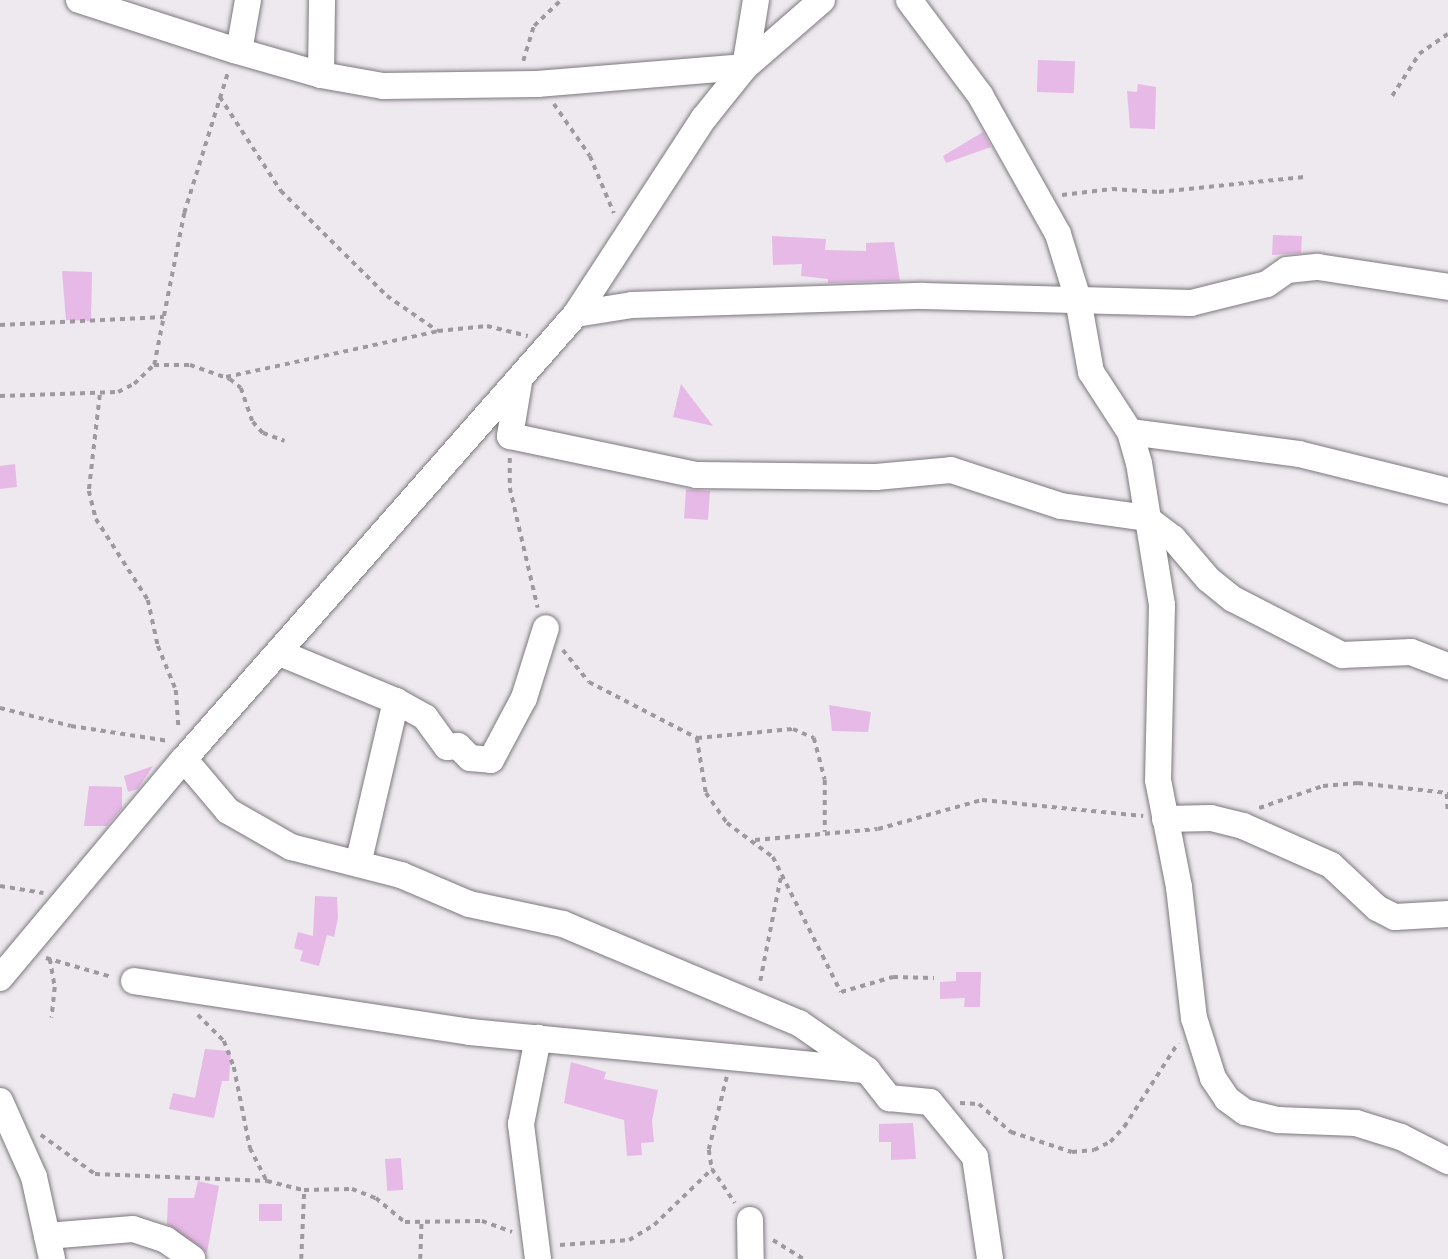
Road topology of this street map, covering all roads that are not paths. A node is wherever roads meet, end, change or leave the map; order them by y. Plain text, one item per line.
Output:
1 (79, 0) edge
2 (248, 0) edge
3 (322, 0) edge
4 (756, 0) edge
5 (822, 0) edge
6 (909, 0) edge
7 (237, 51) junction
8 (745, 67) junction
9 (321, 75) junction
10 (1448, 287) edge
11 (1077, 299) junction
12 (576, 314) junction
13 (519, 382) junction
14 (1130, 432) junction
15 (1448, 491) edge
16 (1146, 518) junction
17 (546, 628) road end
18 (280, 653) junction
19 (1448, 666) edge
20 (396, 701) junction
21 (184, 759) junction
22 (1165, 819) junction
23 (358, 864) junction
24 (1448, 914) edge
25 (0, 978) edge
26 (134, 981) road end
27 (538, 1038) junction
28 (867, 1070) junction
29 (0, 1101) edge
30 (1448, 1161) edge
31 (750, 1220) road end
32 (50, 1247) edge
33 (545, 1251) edge
34 (192, 1258) edge
35 (751, 1259) edge
36 (990, 1259) edge

1 - 7 street
2 - 7 street
3 - 9 street
4 - 8 street
5 - 8 street
6 - 11 street
7 - 9 street
8 - 9 street
8 - 12 street
10 - 11 street
11 - 12 street
11 - 14 street
12 - 13 street
13 - 16 street
13 - 18 street
14 - 15 street
14 - 16 street
16 - 19 street
16 - 22 street
17 - 20 street
18 - 20 street
18 - 21 street
20 - 23 street
21 - 23 street
21 - 25 street
22 - 24 street
22 - 30 street
23 - 28 street
26 - 27 street
27 - 28 street
27 - 33 street
28 - 36 street
29 - 32 street
31 - 35 street
32 - 34 street

